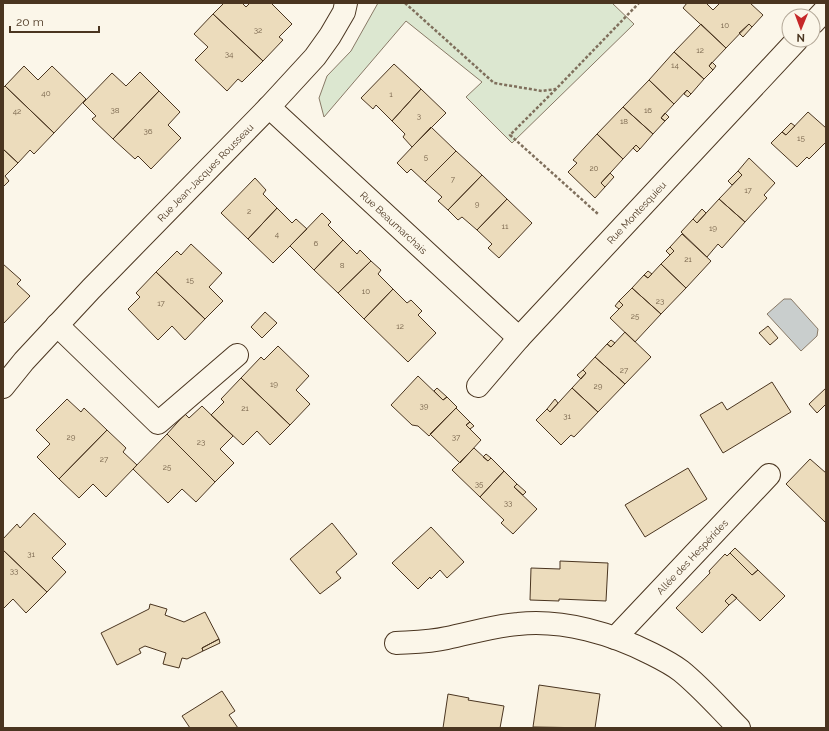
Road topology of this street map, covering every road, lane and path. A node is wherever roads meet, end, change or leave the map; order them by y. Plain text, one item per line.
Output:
1 (405, 3) edge
2 (639, 3) edge
3 (341, 6) edge
4 (790, 48) edge
5 (556, 89) junction
6 (269, 106) junction
7 (618, 232) junction
8 (57, 326) junction
9 (519, 338) junction
10 (237, 355) dead end
11 (478, 386) dead end
12 (3, 387) edge
13 (769, 475) dead end
14 (615, 638) junction
15 (396, 643) dead end
16 (739, 728) edge

1 - 5 path
2 - 5 path
3 - 6 street, Rue Jean-Jacques Rousseau
4 - 7 street, Rue Montesquieu
5 - 7 path
6 - 8 street, Rue Jean-Jacques Rousseau
6 - 9 street, Rue Beaumarchais
7 - 9 street, Rue Montesquieu
8 - 10 street
8 - 12 street, Rue Jean-Jacques Rousseau
9 - 11 street, Rue Montesquieu
13 - 14 street, Allée des Hespérides
14 - 15 street
14 - 16 street

